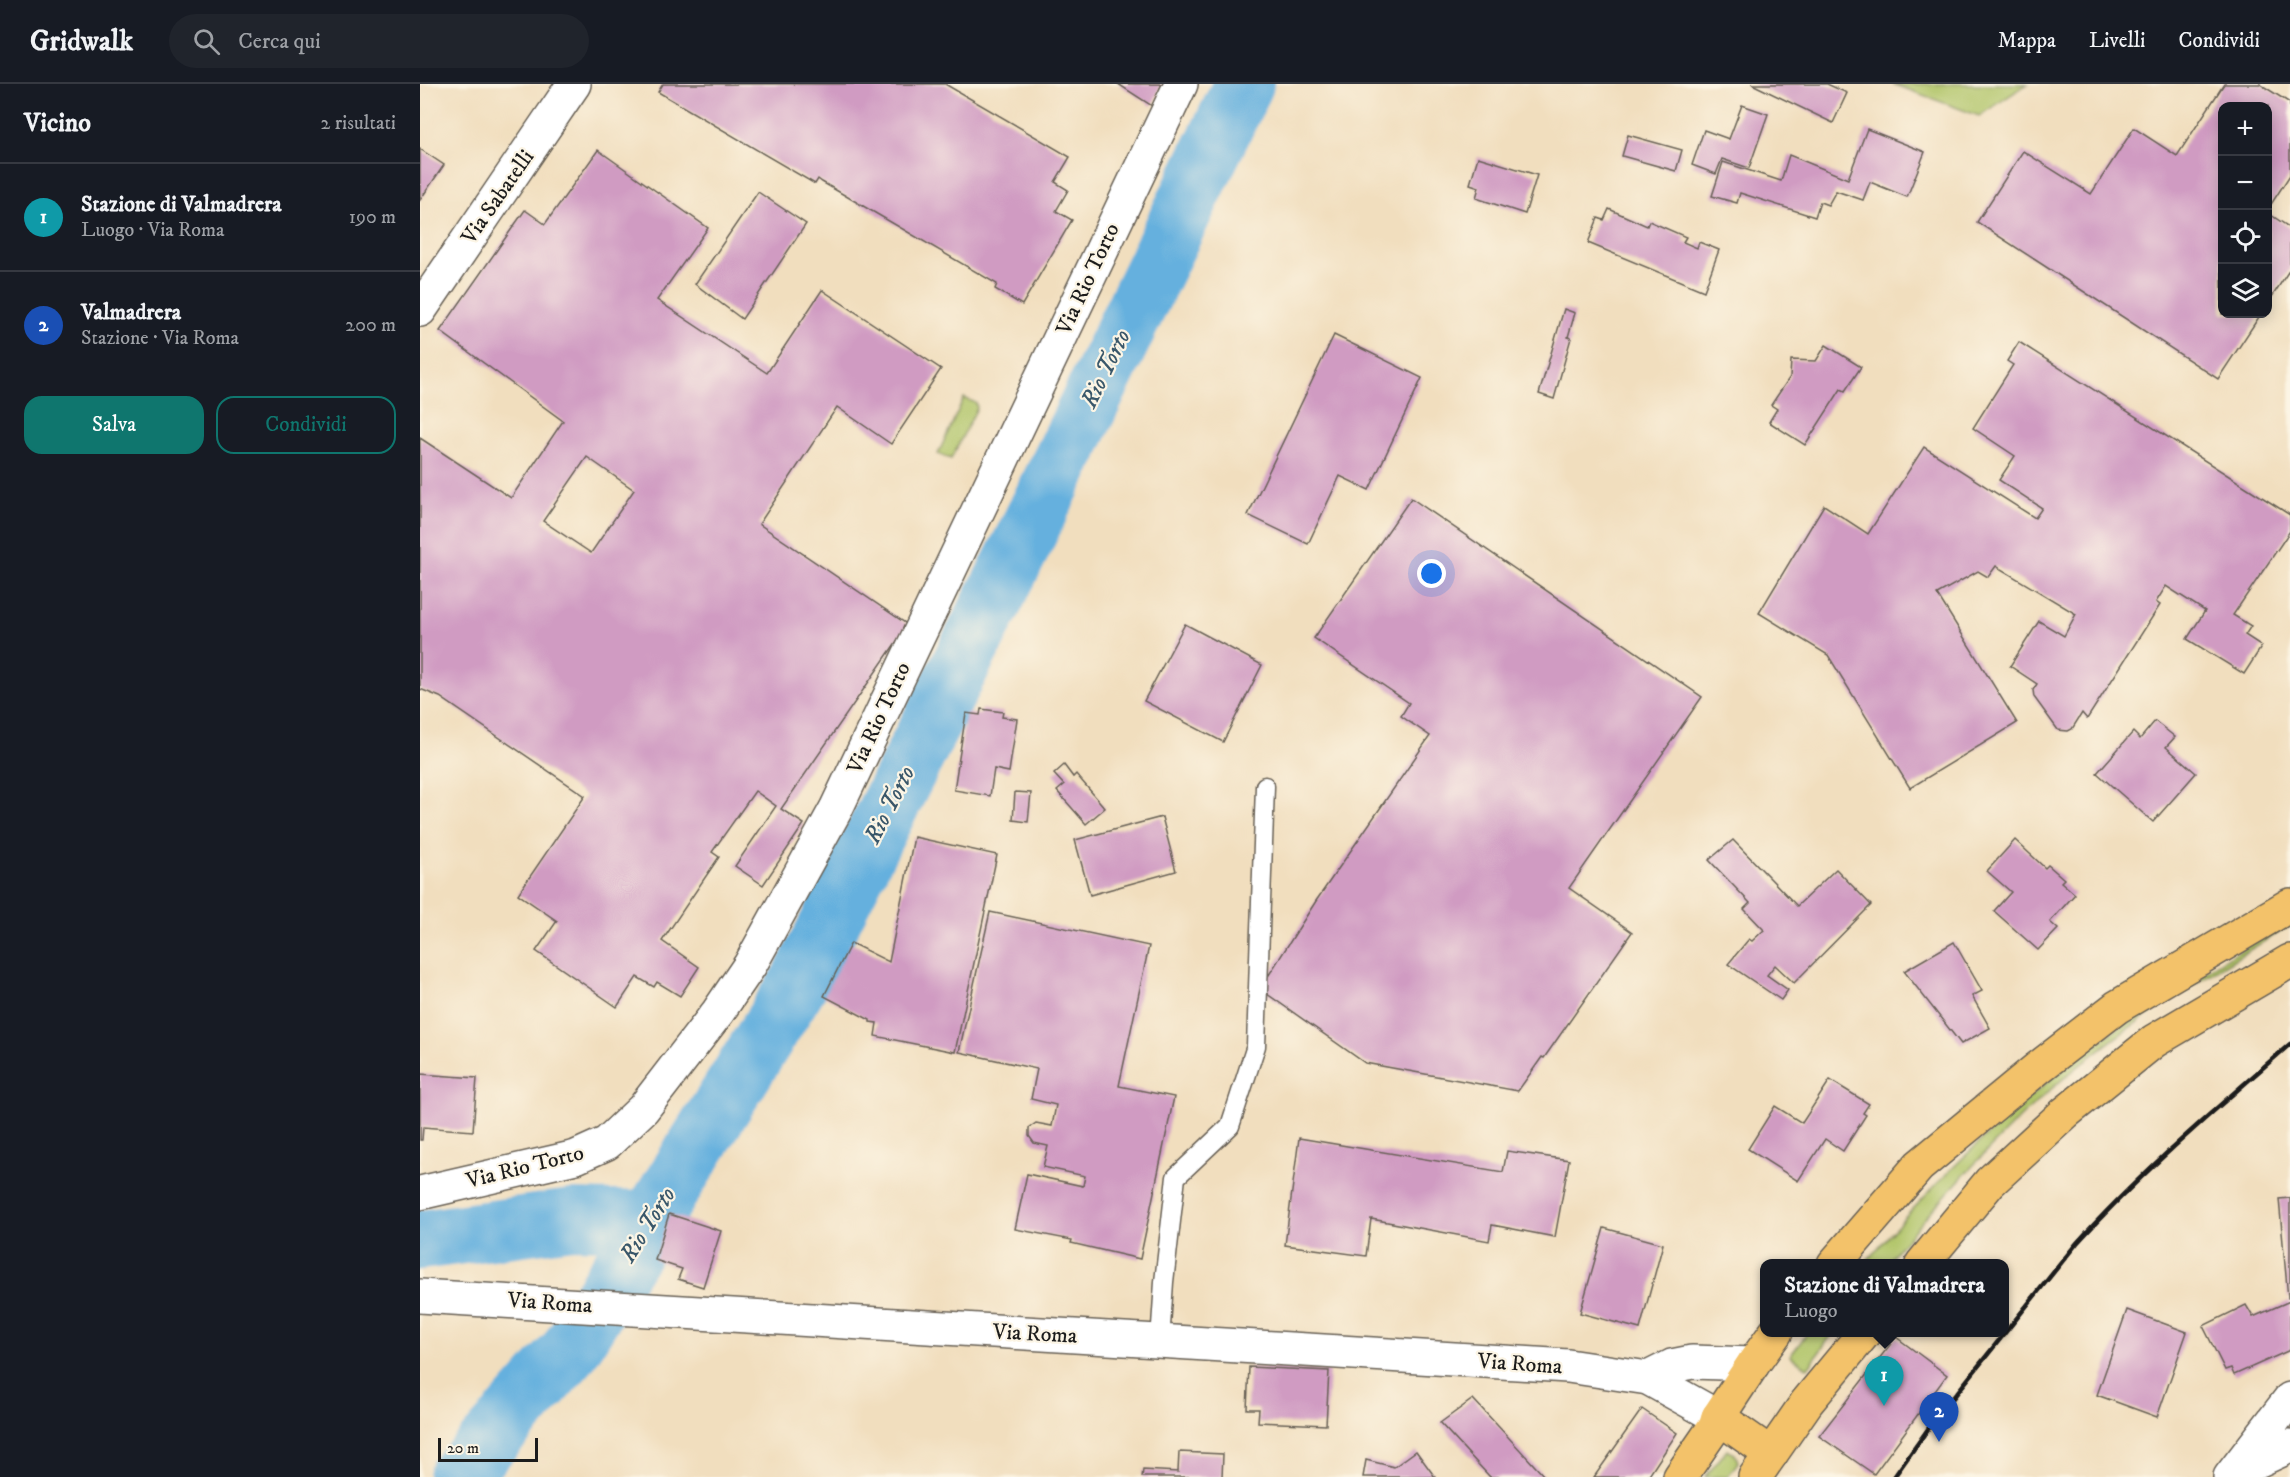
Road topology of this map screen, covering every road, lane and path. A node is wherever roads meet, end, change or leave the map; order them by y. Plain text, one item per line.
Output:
1 (574, 84) edge
2 (1182, 84) edge
3 (420, 310) edge
4 (1264, 786) dead end
5 (2290, 905) edge
6 (2290, 962) edge
7 (420, 1192) edge
8 (1838, 1259) edge
9 (1925, 1259) edge
10 (420, 1296) edge
11 (1772, 1337) edge
12 (1861, 1337) edge
13 (1160, 1341) junction
14 (1753, 1364) junction
15 (1648, 1378) junction
16 (2290, 1399) edge
17 (1718, 1417) junction
18 (2290, 1446) edge
19 (1763, 1466) edge
20 (2233, 1474) edge
21 (1680, 1477) edge

1 - 3 street, Via Sabatelli
2 - 7 street, Via Rio Torto
4 - 13 lane
5 - 8 main road
6 - 9 main road
10 - 13 street, Via Roma
11 - 14 main road
12 - 19 main road
13 - 15 street, Via Roma
14 - 15 street
14 - 17 main road
15 - 17 street, Via Roma
16 - 20 street
17 - 19 main road
17 - 21 main road
18 - 20 street

